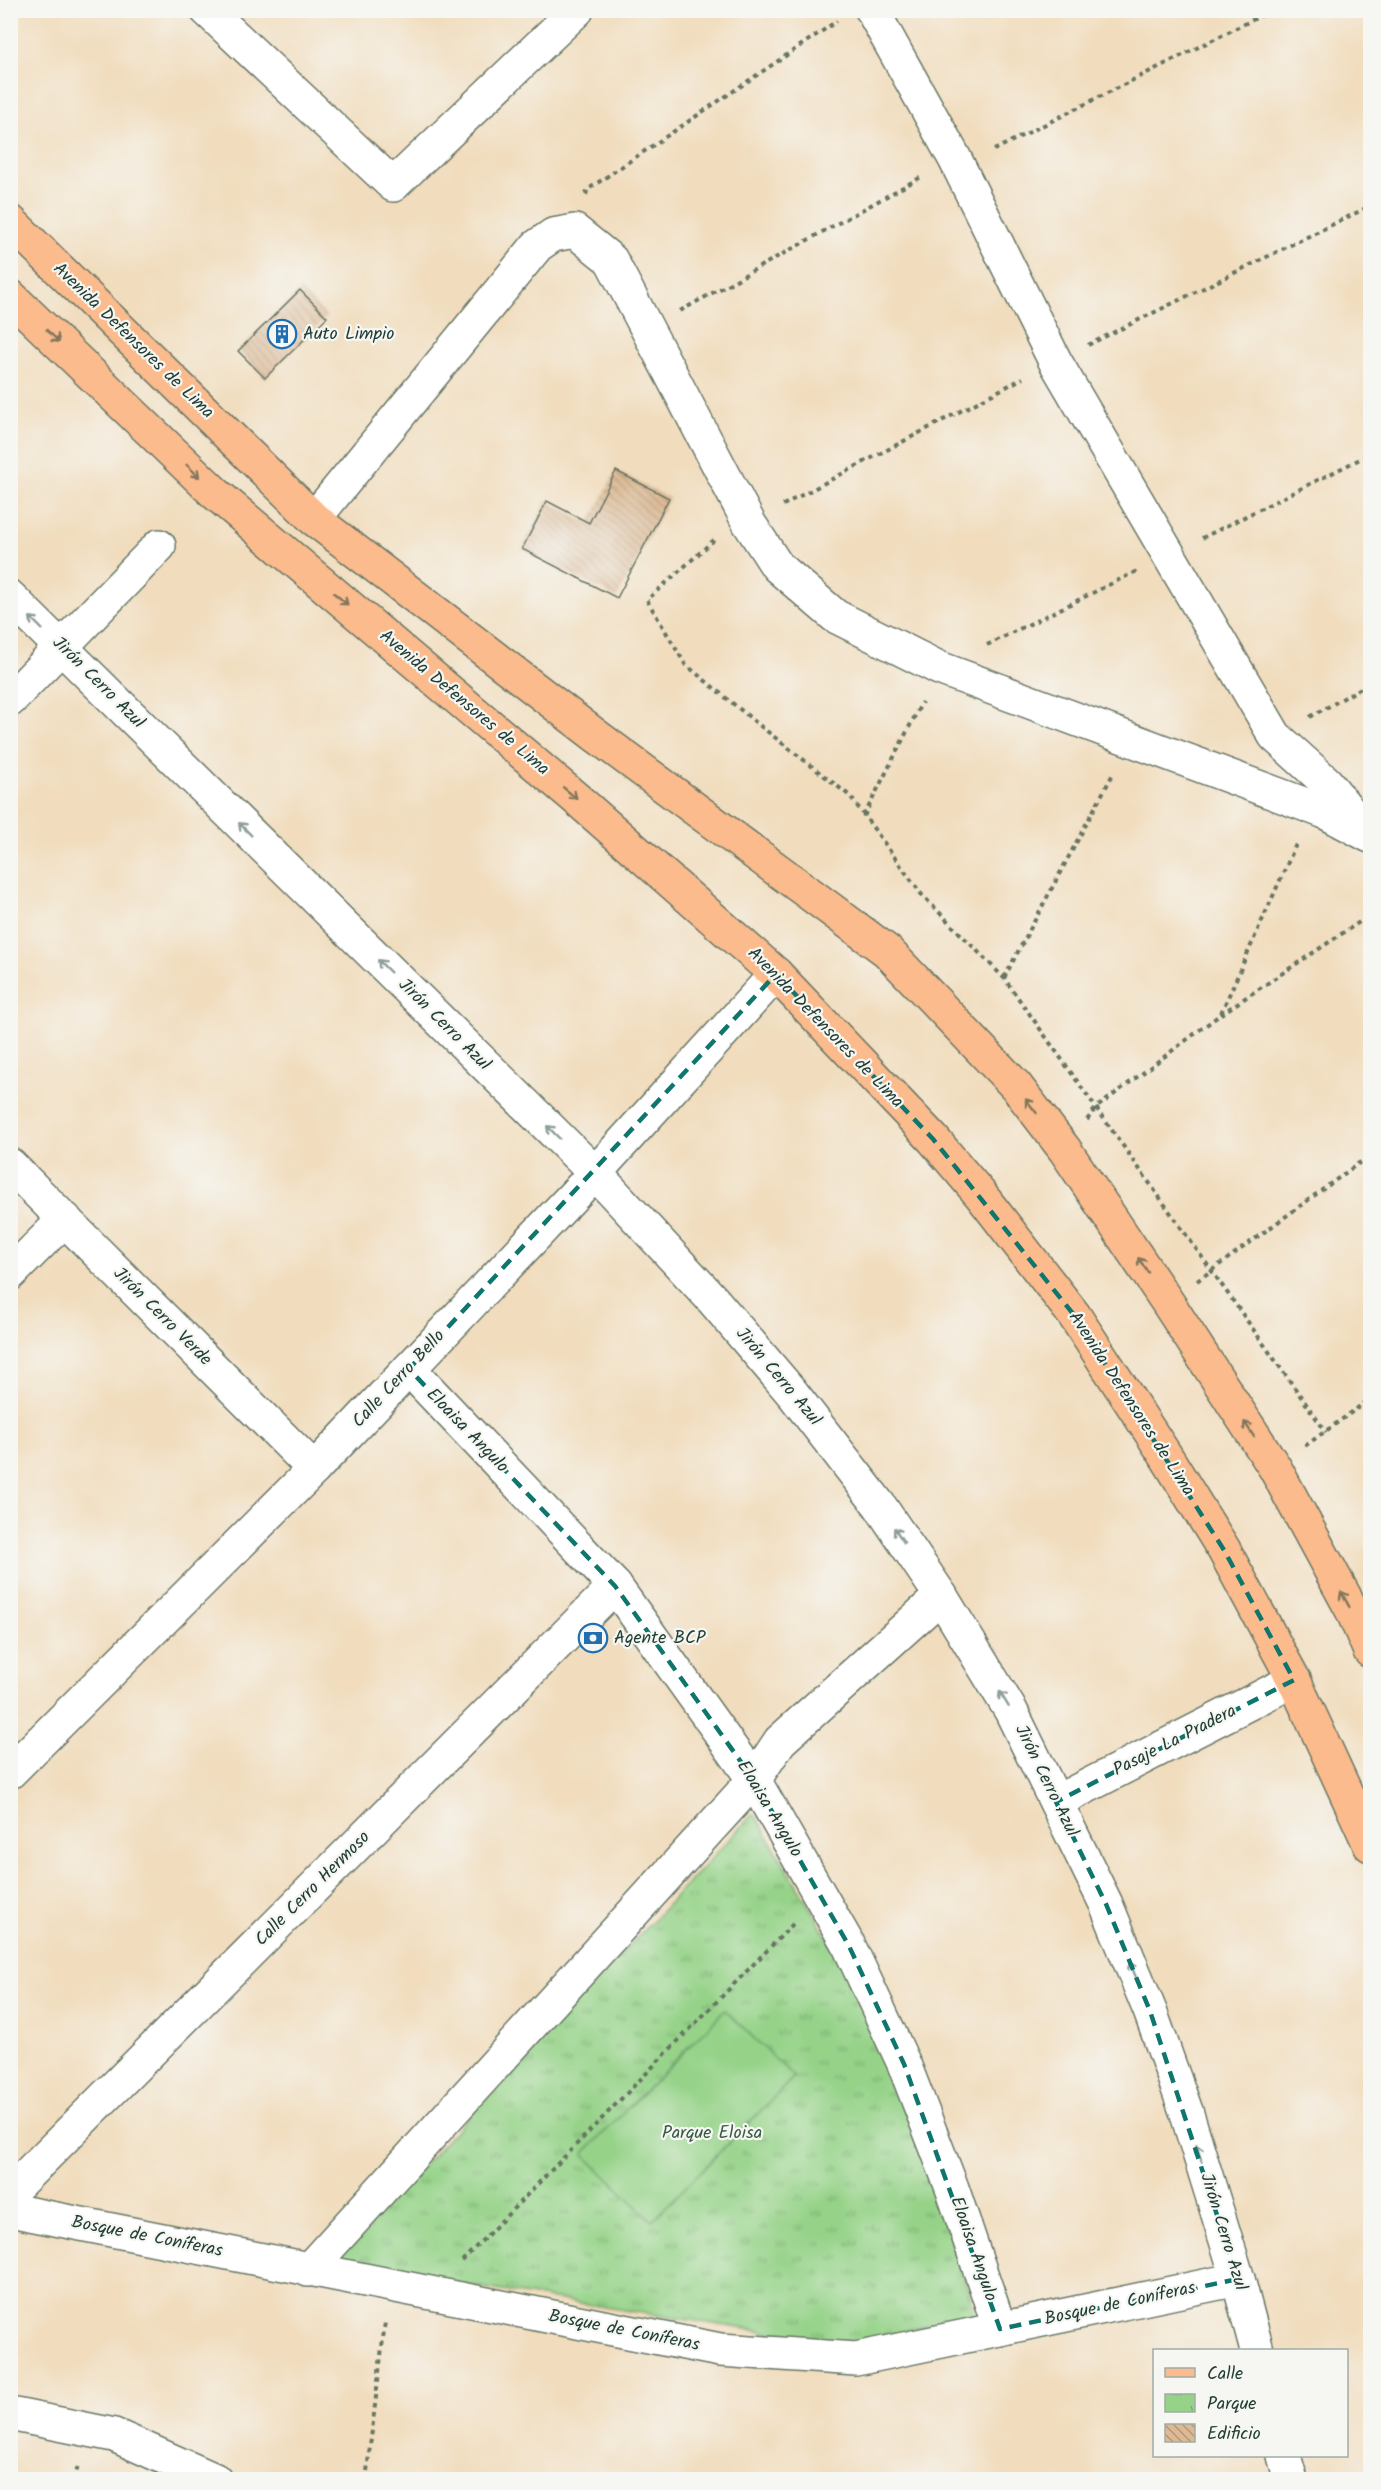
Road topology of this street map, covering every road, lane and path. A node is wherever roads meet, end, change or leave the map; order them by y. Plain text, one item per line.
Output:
1 (207, 10) edge
2 (577, 10) edge
3 (857, 14) edge
4 (10, 221) edge
5 (575, 231) junction
6 (10, 296) edge
7 (1371, 454) edge
8 (314, 519) junction
9 (714, 540) dead end
10 (159, 546) dead end
11 (1169, 555) junction
12 (10, 597) edge
13 (62, 648) junction
14 (939, 669) junction
15 (1371, 683) edge
16 (10, 700) edge
17 (1275, 736) junction
18 (1131, 740) junction
19 (864, 816) junction
20 (1369, 835) edge
21 (1298, 840) dead end
22 (1371, 915) edge
23 (776, 974) junction
24 (1004, 978) junction
25 (1221, 1014) junction
26 (1096, 1108) junction
27 (1065, 1150) junction
28 (1371, 1155) edge
29 (10, 1165) edge
30 (595, 1173) junction
31 (65, 1219) junction
32 (1211, 1270) junction
33 (10, 1274) edge
34 (1168, 1303) junction
35 (409, 1369) junction
36 (1371, 1400) edge
37 (1326, 1432) junction
38 (1275, 1468) junction
39 (314, 1469) junction
40 (615, 1586) junction
41 (942, 1596) junction
42 (1371, 1652) edge
43 (1294, 1680) junction
44 (10, 1772) edge
45 (754, 1780) junction
46 (1056, 1802) junction
47 (1371, 1845) edge
48 (821, 1896) junction
49 (10, 2192) edge
50 (10, 2210) edge
51 (308, 2270) junction
52 (1238, 2279) junction
53 (389, 2286) junction
54 (430, 2293) junction
55 (1000, 2329) junction
56 (1257, 2349) edge
57 (10, 2414) edge
58 (1284, 2457) edge
59 (215, 2480) edge
60 (366, 2480) edge
61 (1291, 2480) edge

1 - 2 street
3 - 5 path
3 - 11 street
4 - 8 main road, Avenida Defensores de Lima
5 - 8 street
5 - 14 street
6 -> 23 main road, Avenida Defensores de Lima
7 - 11 path
27 -> 8 main road, Avenida Defensores de Lima
9 - 19 path
10 - 13 street
11 - 14 path
11 - 17 street
13 -> 12 street, Jirón Cerro Azul
13 - 16 street
30 -> 13 street, Jirón Cerro Azul
14 - 18 street
14 - 19 path
15 - 17 path
17 - 20 street
18 - 20 street
18 - 24 path
19 - 24 path
21 - 25 path
22 - 25 path
23 - 30 street, Calle Cerro Bello
23 - 43 main road, Avenida Defensores de Lima
24 - 26 path
25 - 26 path
26 - 27 path
26 - 32 path
34 -> 27 main road, Avenida Defensores de Lima
28 - 32 path
29 - 31 street, Jirón Cerro Verde
30 - 35 street, Calle Cerro Bello
41 -> 30 street, Jirón Cerro Azul
31 - 33 street
31 - 39 street, Jirón Cerro Verde
32 - 34 path
32 - 37 path
38 -> 34 main road, Avenida Defensores de Lima
35 - 39 street, Calle Cerro Bello
35 - 40 street, Eloaisa Angulo
36 - 37 path
37 - 38 path
42 -> 38 main road, Avenida Defensores de Lima
39 - 44 street, Calle Cerro Bello
40 - 45 street, Eloaisa Angulo
40 - 49 street, Calle Cerro Hermoso
41 - 45 street
46 -> 41 street, Jirón Cerro Azul
43 - 46 street, Pasaje La Pradera
43 - 47 main road, Avenida Defensores de Lima
45 - 48 street, Eloaisa Angulo
45 - 51 street
52 -> 46 street, Jirón Cerro Azul
48 - 54 path
48 - 55 street, Eloaisa Angulo
50 - 51 street, Bosque de Coníferas
51 - 53 street, Bosque de Coníferas
52 - 55 street, Bosque de Coníferas
52 - 56 street, Jirón Cerro Azul
53 - 54 street, Bosque de Coníferas
53 - 60 path
54 - 55 street, Bosque de Coníferas
57 - 59 street
58 - 61 street

